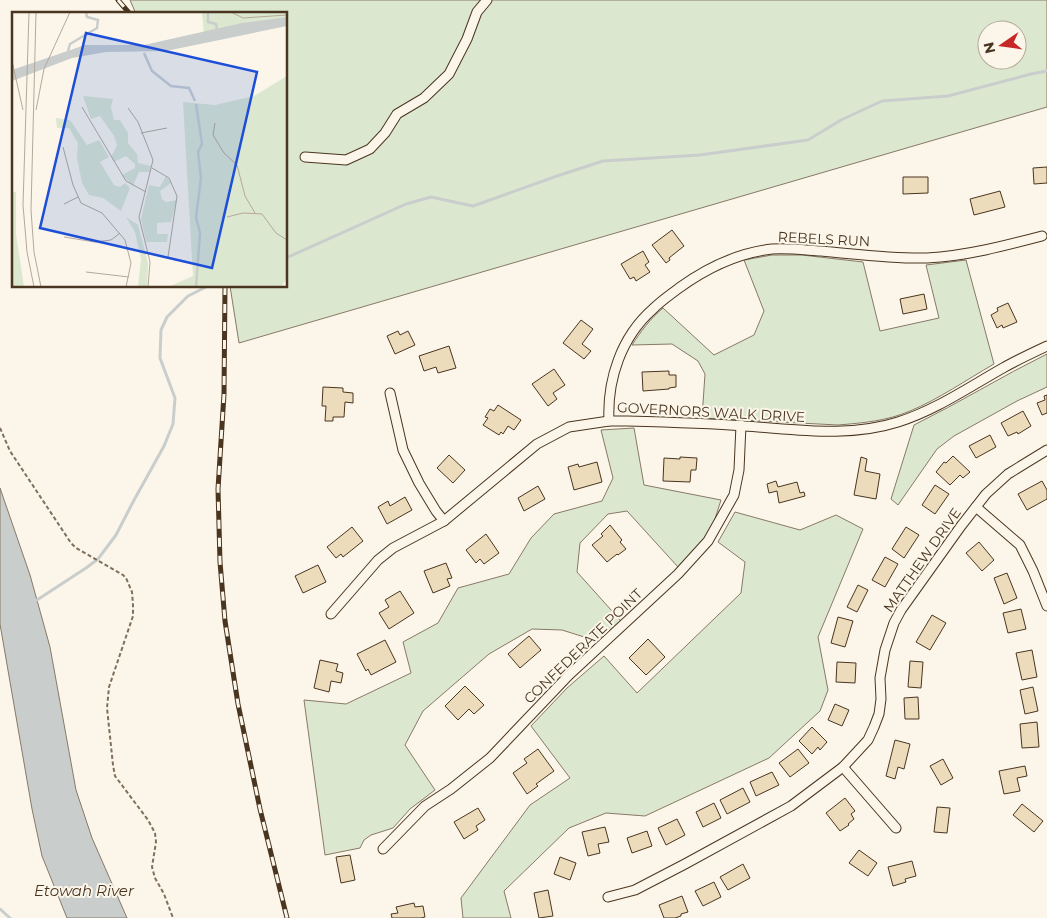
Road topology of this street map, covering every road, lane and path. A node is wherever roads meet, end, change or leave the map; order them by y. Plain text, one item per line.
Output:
1 (487, 0) edge
2 (305, 157) dead end
3 (1042, 236) dead end
4 (1047, 346) edge
5 (390, 393) dead end
6 (609, 421) junction
7 (741, 425) junction
8 (0, 428) edge
9 (1047, 450) edge
10 (976, 507) junction
11 (444, 521) junction
12 (1047, 606) edge
13 (331, 614) dead end
14 (843, 766) junction
15 (896, 828) dead end
16 (383, 849) dead end
17 (608, 897) dead end
18 (173, 918) edge

1 - 2 street
3 - 6 street, REBELS RUN
4 - 7 street, GOVERNORS WALK DRIVE
5 - 11 street
6 - 7 street, GOVERNORS WALK DRIVE
6 - 11 street, GOVERNORS WALK DRIVE
7 - 16 street, CONFEDERATE POINT
8 - 18 path
9 - 10 street, MATTHEW DRIVE
10 - 12 street
10 - 14 street, MATTHEW DRIVE
11 - 13 street, GOVERNORS WALK DRIVE
14 - 15 street
14 - 17 street, MATTHEW DRIVE

